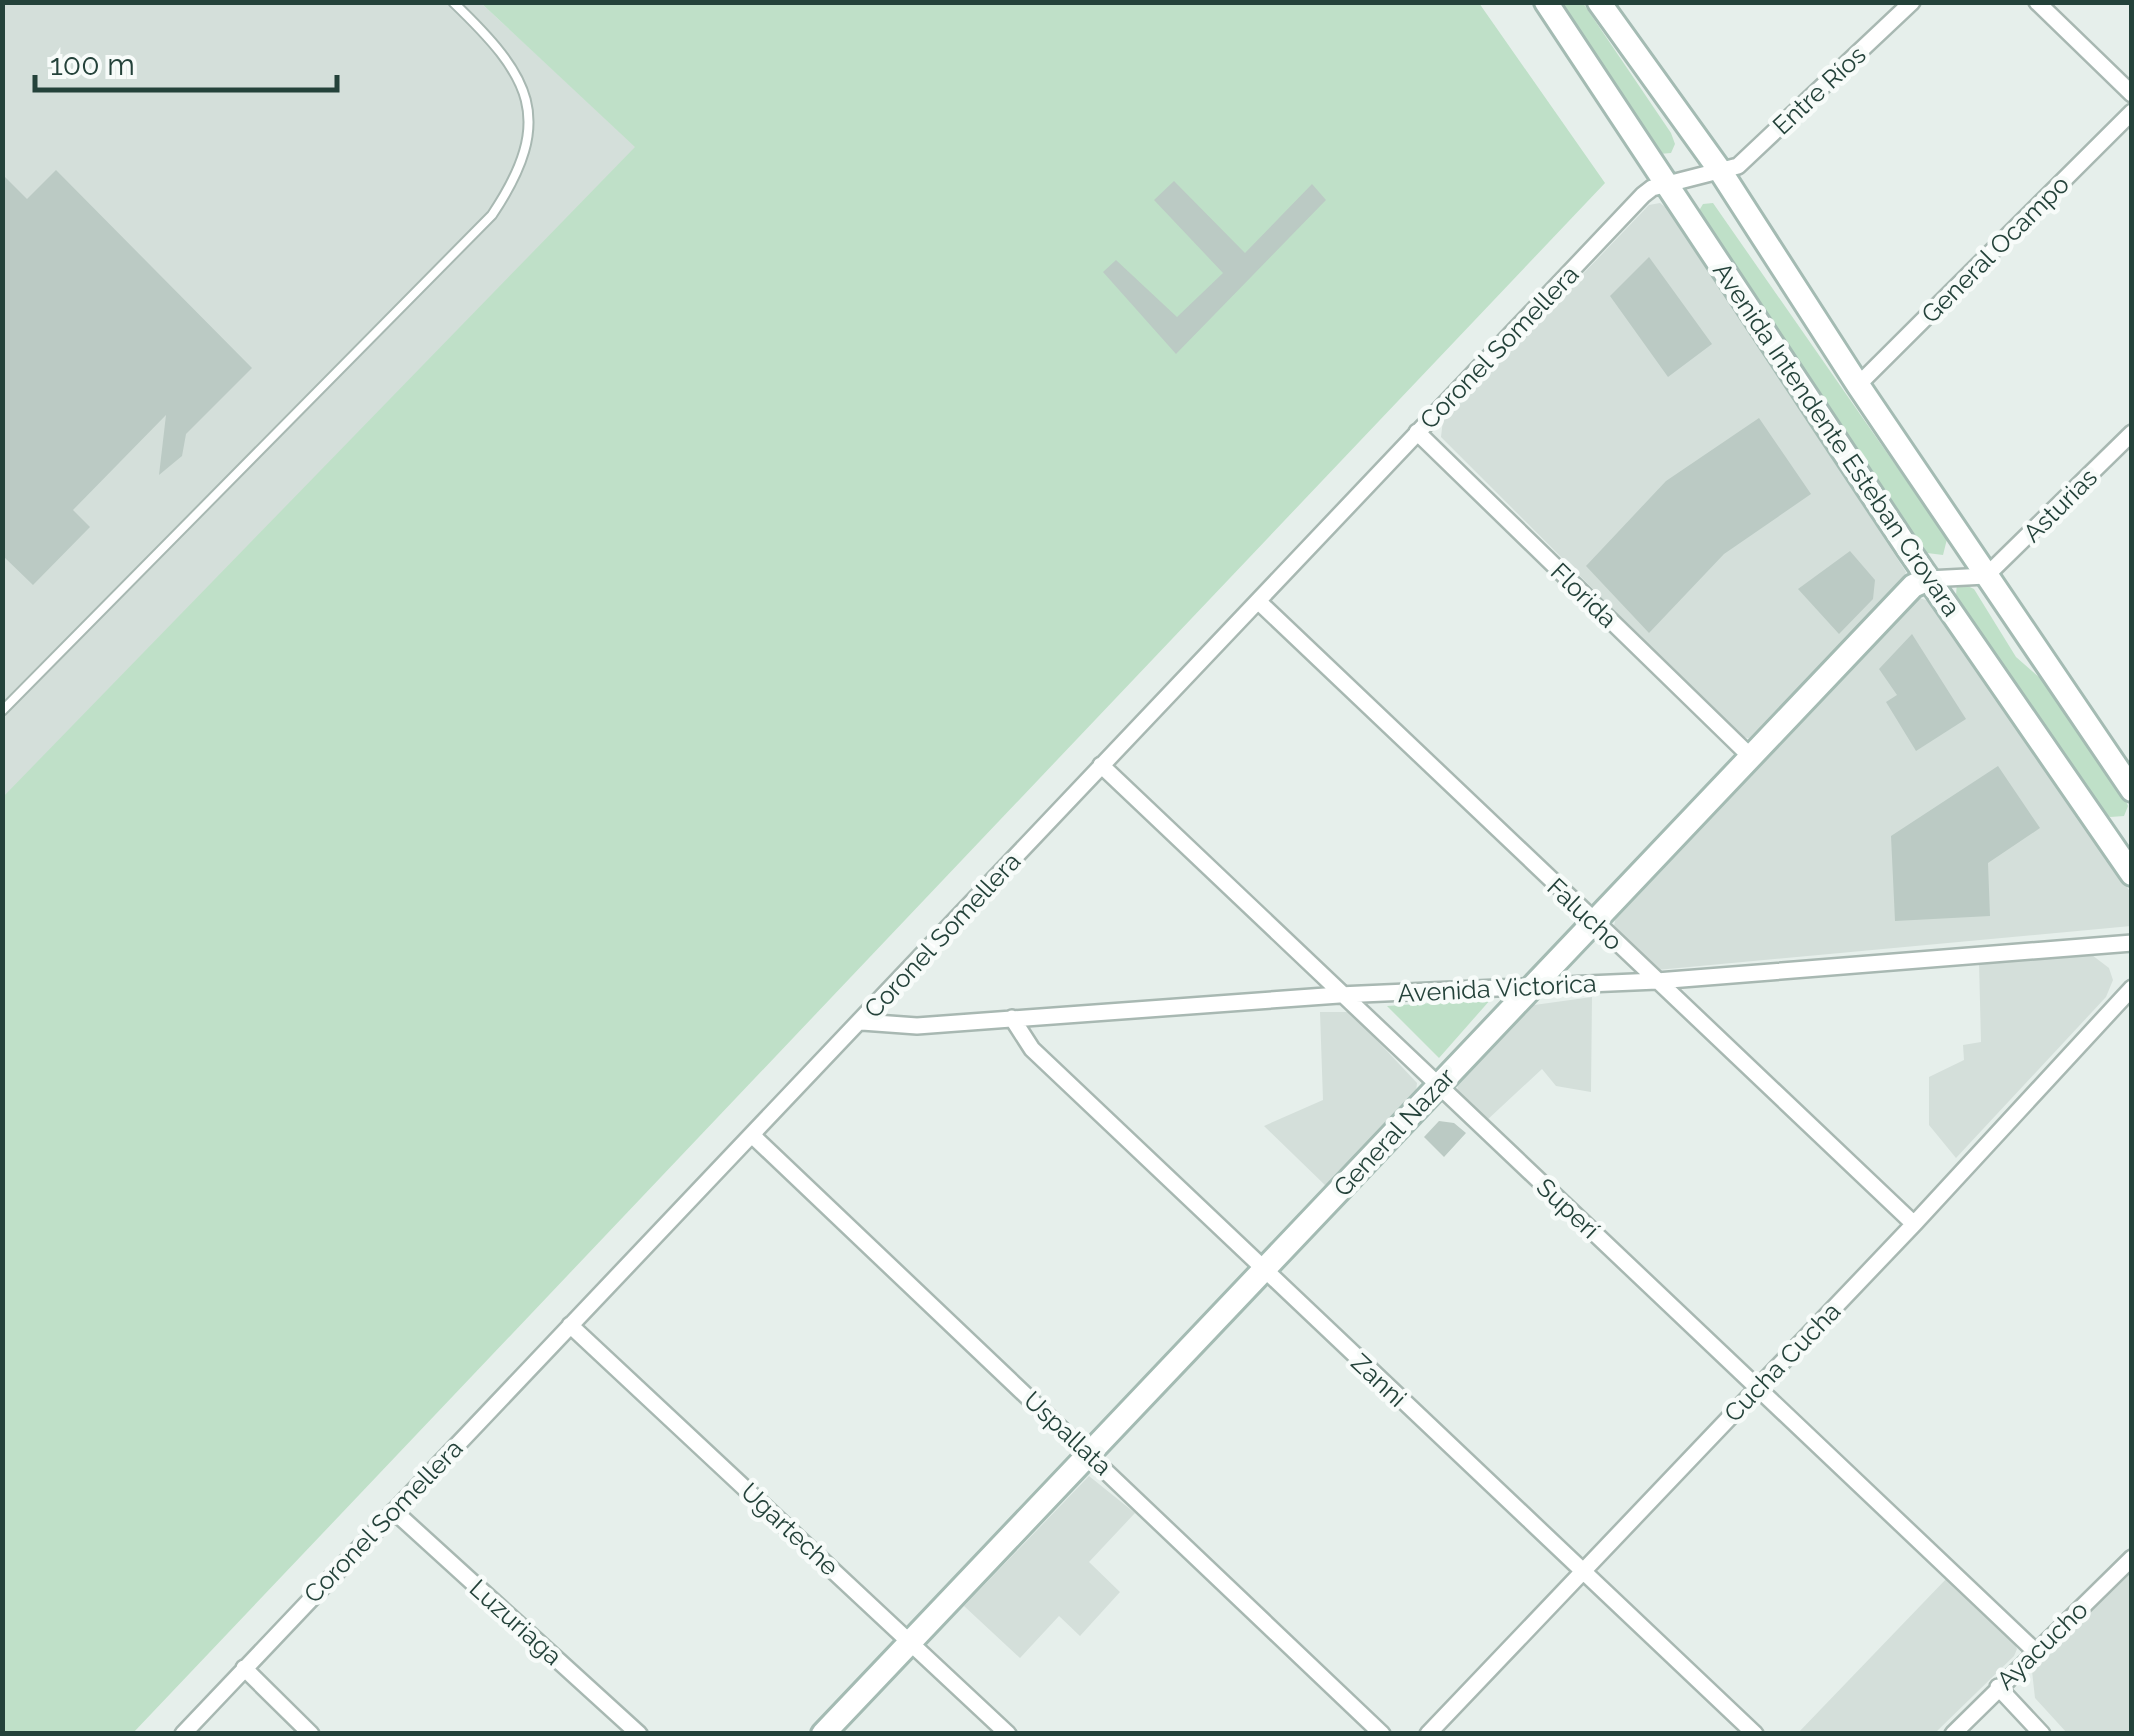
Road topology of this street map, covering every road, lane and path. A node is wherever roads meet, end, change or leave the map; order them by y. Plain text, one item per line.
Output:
1 (453, 2) edge
2 (1546, 2) edge
3 (1912, 2) edge
4 (2036, 2) edge
5 (1604, 5) edge
6 (2132, 94) edge
7 (2132, 112) edge
8 (1722, 172) junction
9 (1668, 184) junction
10 (1858, 385) junction
11 (1417, 432) junction
12 (2132, 433) edge
13 (1986, 576) junction
14 (1928, 579) junction
15 (1258, 601) junction
16 (2, 712) edge
17 (1750, 757) junction
18 (1101, 765) junction
19 (2132, 790) edge
20 (2124, 847) edge
21 (2132, 874) edge
22 (1594, 923) junction
23 (2132, 942) edge
24 (1657, 981) junction
25 (1532, 985) junction
26 (2132, 988) edge
27 (1339, 995) junction
28 (1012, 1018) junction
29 (862, 1022) junction
30 (1436, 1086) junction
31 (752, 1135) junction
32 (1914, 1224) junction
33 (1263, 1271) junction
34 (570, 1325) junction
35 (1760, 1386) junction
36 (1091, 1454) junction
37 (394, 1510) junction
38 (2132, 1558) edge
39 (1582, 1569) junction
40 (913, 1643) junction
41 (2035, 1651) junction
42 (244, 1668) junction
43 (1998, 1687) junction
44 (183, 1734) edge
45 (311, 1734) edge
46 (639, 1734) edge
47 (823, 1734) edge
48 (1008, 1734) edge
49 (1382, 1734) edge
50 (1428, 1734) edge
51 (1755, 1734) edge
52 (1952, 1734) edge
53 (2042, 1734) edge

1 - 16 lane
2 - 9 main road, Avenida Intendente Esteban Crovara
3 - 8 street, Entre Ríos
4 - 6 street
5 - 8 main road, Avenida Intendente Esteban Crovara
7 - 10 street, General Ocampo
8 - 9 street, Coronel Somellera
8 - 10 main road, Avenida Intendente Esteban Crovara
9 - 11 street, Coronel Somellera
9 - 14 main road, Avenida Intendente Esteban Crovara
10 - 13 main road, Avenida Intendente Esteban Crovara
11 - 15 street, Coronel Somellera
11 - 17 street, Florida
12 - 13 street, Asturias
13 - 14 street
13 - 19 main road, Avenida Intendente Esteban Crovara
14 - 17 main road, General Nazar
14 - 20 main road, Avenida Intendente Esteban Crovara
15 - 18 street, Coronel Somellera
15 - 22 street, Falucho
17 - 22 main road, General Nazar
18 - 27 street, Superí
18 - 29 street, Coronel Somellera
20 - 21 main road, Avenida Intendente Esteban Crovara
22 - 24 street, Falucho
22 - 25 main road, General Nazar
23 - 24 street, Avenida Victorica
24 - 25 street, Avenida Victorica
24 - 32 street, Falucho
25 - 27 street, Avenida Victorica
25 - 30 main road, General Nazar
26 - 32 street, Cucha Cucha
27 - 28 street, Avenida Victorica
27 - 30 street, Superí
28 - 29 street, Avenida Victorica
28 - 33 street, Zanni
29 - 31 street, Coronel Somellera
30 - 33 main road, General Nazar
30 - 35 street, Superí
31 - 34 street, Coronel Somellera
31 - 36 street, Uspallata
32 - 35 street, Cucha Cucha
33 - 36 main road, General Nazar
33 - 39 street, Zanni
34 - 37 street, Coronel Somellera
34 - 40 street, Ugarteche
35 - 39 street, Cucha Cucha
35 - 41 street, Superí
36 - 40 main road, General Nazar
36 - 49 street, Uspallata
37 - 42 street, Coronel Somellera
37 - 46 street, Luzuriaga
38 - 41 street, Ayacucho
39 - 50 street, Cucha Cucha
39 - 51 street, Zanni
40 - 47 main road, General Nazar
40 - 48 street, Ugarteche
41 - 43 street, Ayacucho
42 - 44 street, Coronel Somellera
42 - 45 street
43 - 52 street, Ayacucho
43 - 53 street

